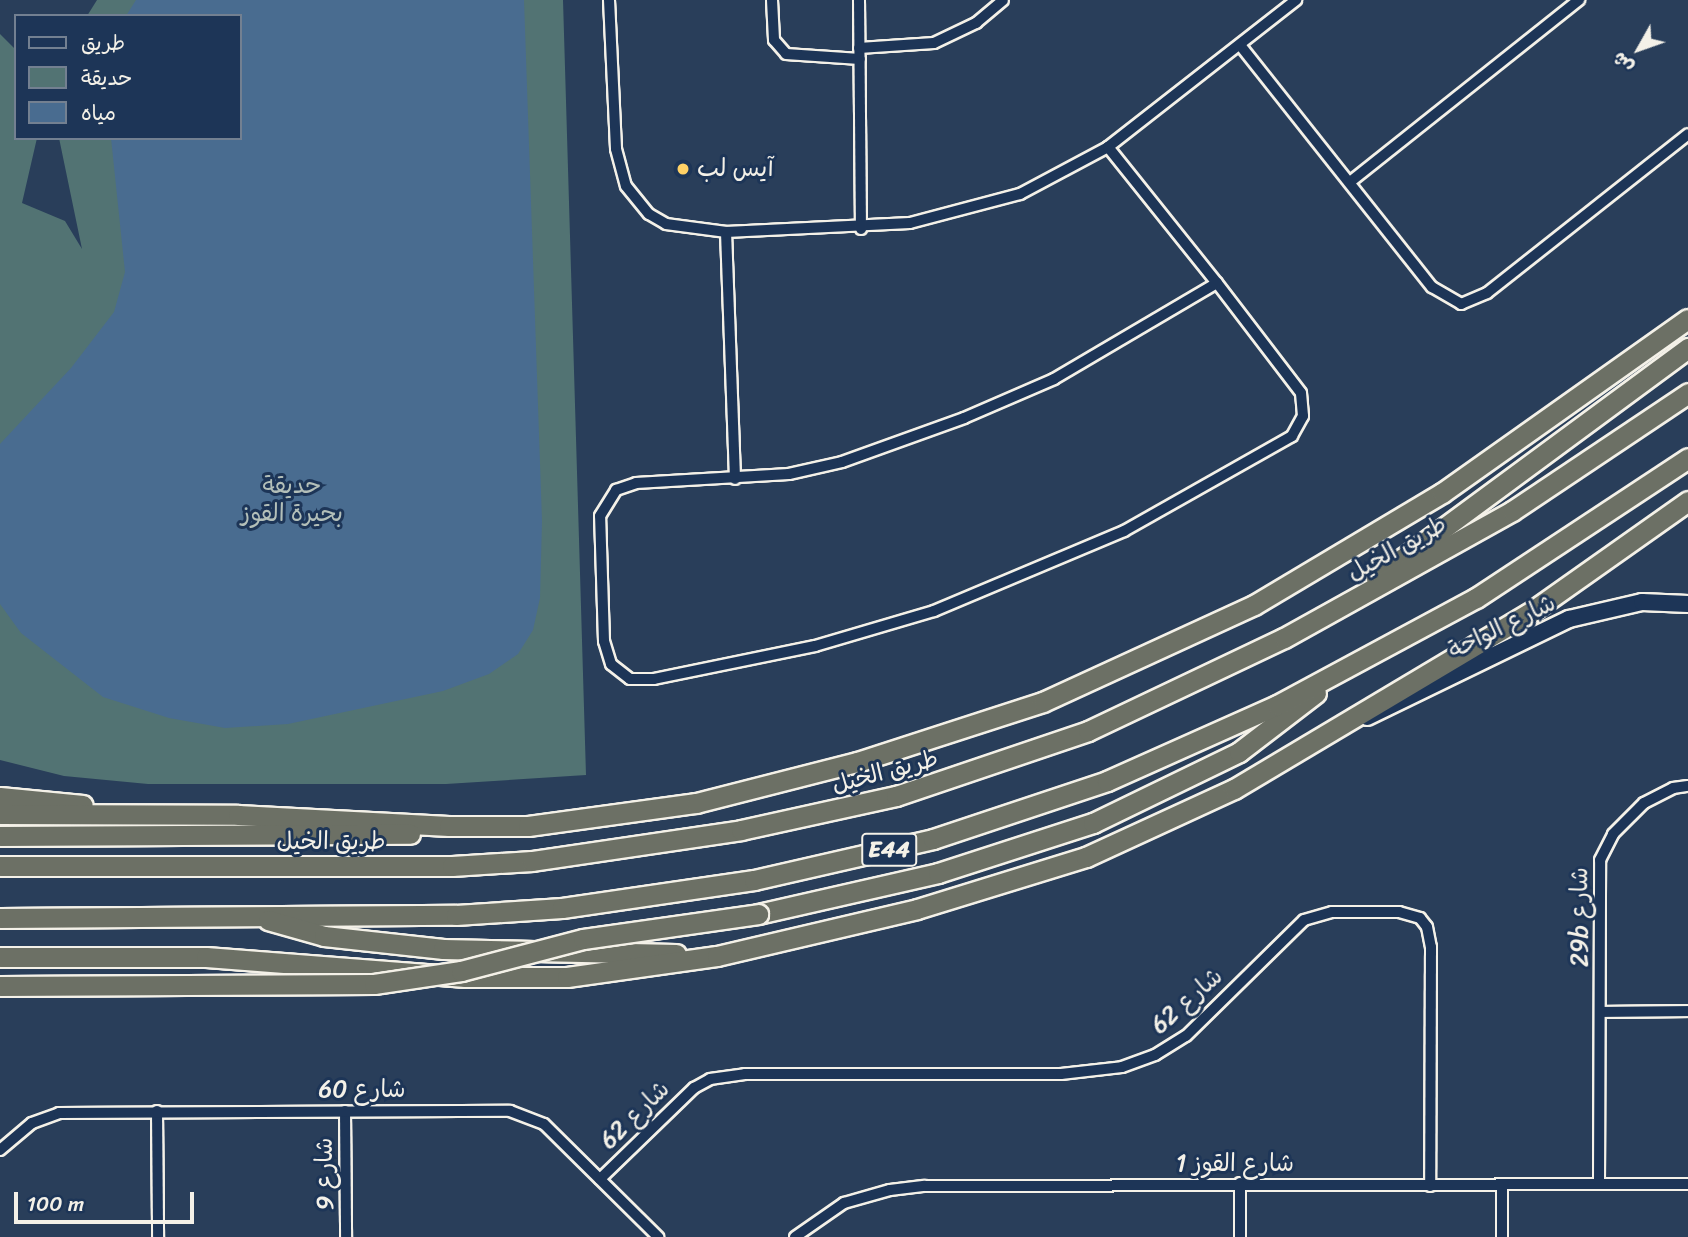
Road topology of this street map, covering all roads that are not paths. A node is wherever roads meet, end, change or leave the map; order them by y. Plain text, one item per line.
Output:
1 (609, 0) edge
2 (772, 0) edge
3 (859, 0) edge
4 (1003, 0) edge
5 (1296, 0) edge
6 (1579, 0) edge
7 (1240, 45) junction
8 (860, 54) junction
9 (1688, 134) edge
10 (1108, 147) junction
11 (1350, 182) junction
12 (861, 229) junction
13 (726, 232) junction
14 (1217, 283) junction
15 (1688, 310) edge
16 (1688, 319) edge
17 (1661, 338) junction
18 (1688, 348) edge
19 (1688, 393) edge
20 (1688, 458) edge
21 (735, 479) junction
22 (1688, 502) edge
23 (1688, 604) edge
24 (1347, 605) junction
25 (1332, 676) junction
26 (1345, 725) junction
27 (1688, 786) edge
28 (0, 797) edge
29 (0, 814) edge
30 (107, 814) junction
31 (449, 827) junction
32 (0, 836) edge
33 (0, 866) edge
34 (258, 915) junction
35 (0, 918) edge
36 (717, 956) junction
37 (0, 957) edge
38 (284, 961) junction
39 (0, 969) edge
40 (0, 985) edge
41 (1688, 1010) edge
42 (1602, 1012) junction
43 (157, 1111) junction
44 (345, 1111) junction
45 (0, 1150) edge
46 (600, 1179) junction
47 (1240, 1183) junction
48 (1599, 1184) junction
49 (1688, 1184) edge
50 (1430, 1186) junction
51 (1502, 1187) junction
52 (158, 1237) edge
53 (346, 1237) edge
54 (657, 1237) edge
55 (795, 1237) edge
56 (1240, 1237) edge
57 (1502, 1237) edge

1 - 13 street
2 - 8 street
3 - 8 street
4 - 8 street
5 - 7 street
6 - 11 street
7 - 10 street
7 - 11 street
8 - 12 street
9 - 11 street
10 - 12 street
10 - 14 street
12 - 13 street
13 - 21 street
14 - 21 street
14 - 21 street
15 - 17 highway
16 - 17 highway
17 - 31 highway
18 - 24 highway
19 - 24 highway, طريق الخيل / E44
20 - 25 highway, E44
22 - 26 highway
23 - 26 street, شارع الواحة
24 - 33 highway, طريق الخيل / E44
25 - 34 highway, E44
25 - 40 highway, bridge
26 - 36 highway
27 - 42 street, 29b شارع
28 - 30 highway
29 - 30 highway
30 - 31 highway
31 - 32 highway
34 - 35 highway, E44
34 - 36 highway
36 - 38 highway
37 - 38 highway
38 - 39 highway
41 - 42 street
42 - 48 street, 29b شارع
43 - 44 street, شارع 60
43 - 45 street, شارع 60
43 - 52 street
44 - 46 street, شارع 60
44 - 53 street, شارع 9
46 - 50 street, شارع 62
46 - 54 street, شارع 60
47 - 50 street, شارع القوز 1
47 - 55 street, شارع القوز 1
47 - 56 street
48 - 49 street, شارع القوز 1
48 - 51 street, شارع القوز 1
50 - 51 street, شارع القوز 1
51 - 57 street

